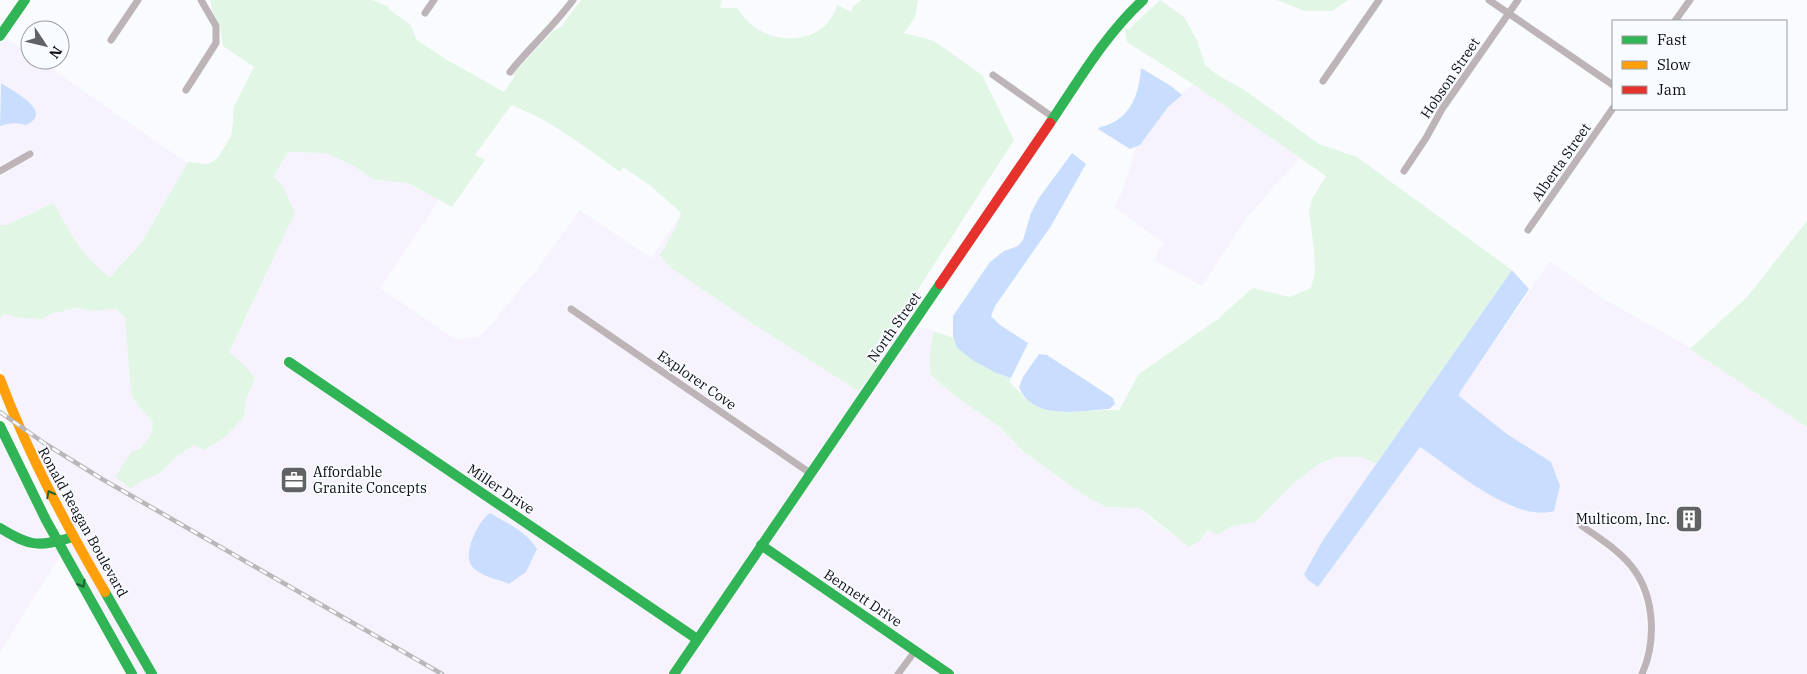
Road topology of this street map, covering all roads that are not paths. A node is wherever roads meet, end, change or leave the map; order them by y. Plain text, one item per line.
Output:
1 (25, 0) edge
2 (138, 0) edge
3 (202, 0) edge
4 (434, 0) edge
5 (573, 0) edge
6 (1143, 0) edge
7 (1379, 0) edge
8 (1488, 0) edge
9 (1518, 0) edge
10 (1690, 0) edge
11 (425, 13) dead end
12 (1509, 14) junction
13 (1676, 20) edge
14 (0, 36) edge
15 (112, 40) dead end
16 (510, 72) dead end
17 (993, 75) dead end
18 (1322, 81) dead end
19 (1612, 84) edge
20 (186, 90) dead end
21 (1612, 109) edge
22 (1054, 118) junction
23 (30, 154) dead end
24 (0, 171) edge
25 (1404, 171) dead end
26 (1528, 230) dead end
27 (571, 308) dead end
28 (289, 362) dead end
29 (0, 379) edge
30 (0, 426) edge
31 (810, 473) junction
32 (1582, 526) dead end
33 (0, 528) edge
34 (73, 537) junction
35 (58, 541) junction
36 (761, 545) junction
37 (697, 639) junction
38 (915, 650) junction
39 (132, 674) edge
40 (152, 674) edge
41 (674, 674) edge
42 (898, 674) edge
43 (949, 674) edge
44 (1642, 674) edge

1 - 14 street
2 - 15 street
3 - 20 street
4 - 11 street
5 - 16 street
6 - 22 street, North Street
7 - 18 street
8 - 12 street
9 - 12 street, Hobson Street
10 - 13 street
12 - 19 street
12 - 25 street, Hobson Street
17 - 22 street
21 - 26 street, Alberta Street
22 - 31 street, North Street
23 - 24 street
27 - 31 street, Explorer Cove
28 - 37 street, Miller Drive
34 -> 29 street, Ronald Reagan Boulevard
30 - 35 street
31 - 36 street, North Street
32 - 44 street
33 - 35 street
34 - 35 street
34 - 40 street, Ronald Reagan Boulevard
35 -> 39 street
36 - 37 street, North Street
36 - 38 street, Bennett Drive
37 - 41 street, North Street
38 - 42 street
38 - 43 street, Bennett Drive

